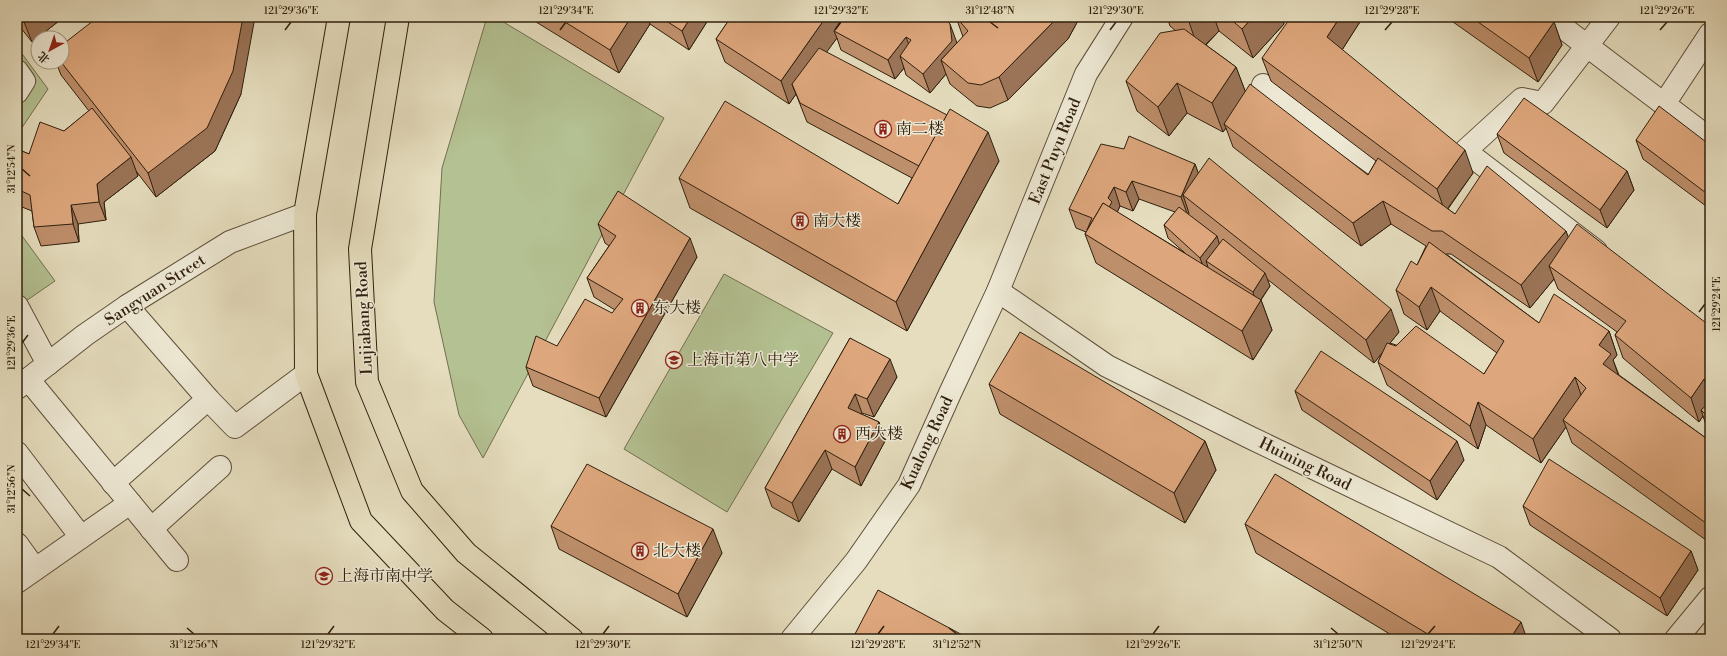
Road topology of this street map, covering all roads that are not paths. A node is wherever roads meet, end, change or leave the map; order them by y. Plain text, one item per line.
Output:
1 (339, 17) edge
2 (398, 17) edge
3 (1122, 17) edge
4 (1549, 17) edge
5 (1609, 17) edge
6 (1710, 34) edge
7 (1588, 46) junction
8 (17, 71) edge
9 (1263, 85) dead end
10 (17, 92) edge
11 (1664, 104) junction
12 (1710, 139) edge
13 (1490, 169) junction
14 (1477, 186) edge
15 (1412, 192) edge
16 (304, 214) junction
17 (1615, 265) edge
18 (998, 291) junction
19 (17, 306) edge
20 (127, 306) junction
21 (48, 364) junction
22 (306, 374) junction
23 (22, 384) edge
24 (208, 399) junction
25 (17, 453) edge
26 (220, 467) dead end
27 (113, 483) junction
28 (130, 503) junction
29 (151, 529) junction
30 (81, 537) junction
31 (17, 544) edge
32 (177, 560) dead end
33 (35, 569) junction
34 (17, 582) edge
35 (1710, 598) edge
36 (482, 639) edge
37 (572, 639) edge
38 (792, 639) edge
39 (1610, 639) edge
40 (1676, 639) edge

1 - 16 main road
2 - 37 main road, Lujiabang Road
3 - 18 street, East Puyu Road
4 - 7 street
5 - 7 street
6 - 11 street
7 - 11 street
7 - 13 street
8 - 10 street
9 - 15 street
11 - 12 street
13 - 14 street
13 - 17 street
16 - 20 street, Sangyuan Street
16 - 22 main road
18 - 38 street, Kualong Road
18 - 39 street, Huining Road
19 - 21 street
20 - 21 street, Sangyuan Street
20 - 24 street
21 - 23 street, Sangyuan Street
22 - 24 street
22 - 36 main road
23 - 27 street
24 - 27 street
25 - 30 street
26 - 29 street
27 - 28 street
28 - 29 street
28 - 30 street
29 - 32 street
30 - 33 street
31 - 33 street
33 - 34 street
35 - 40 street

